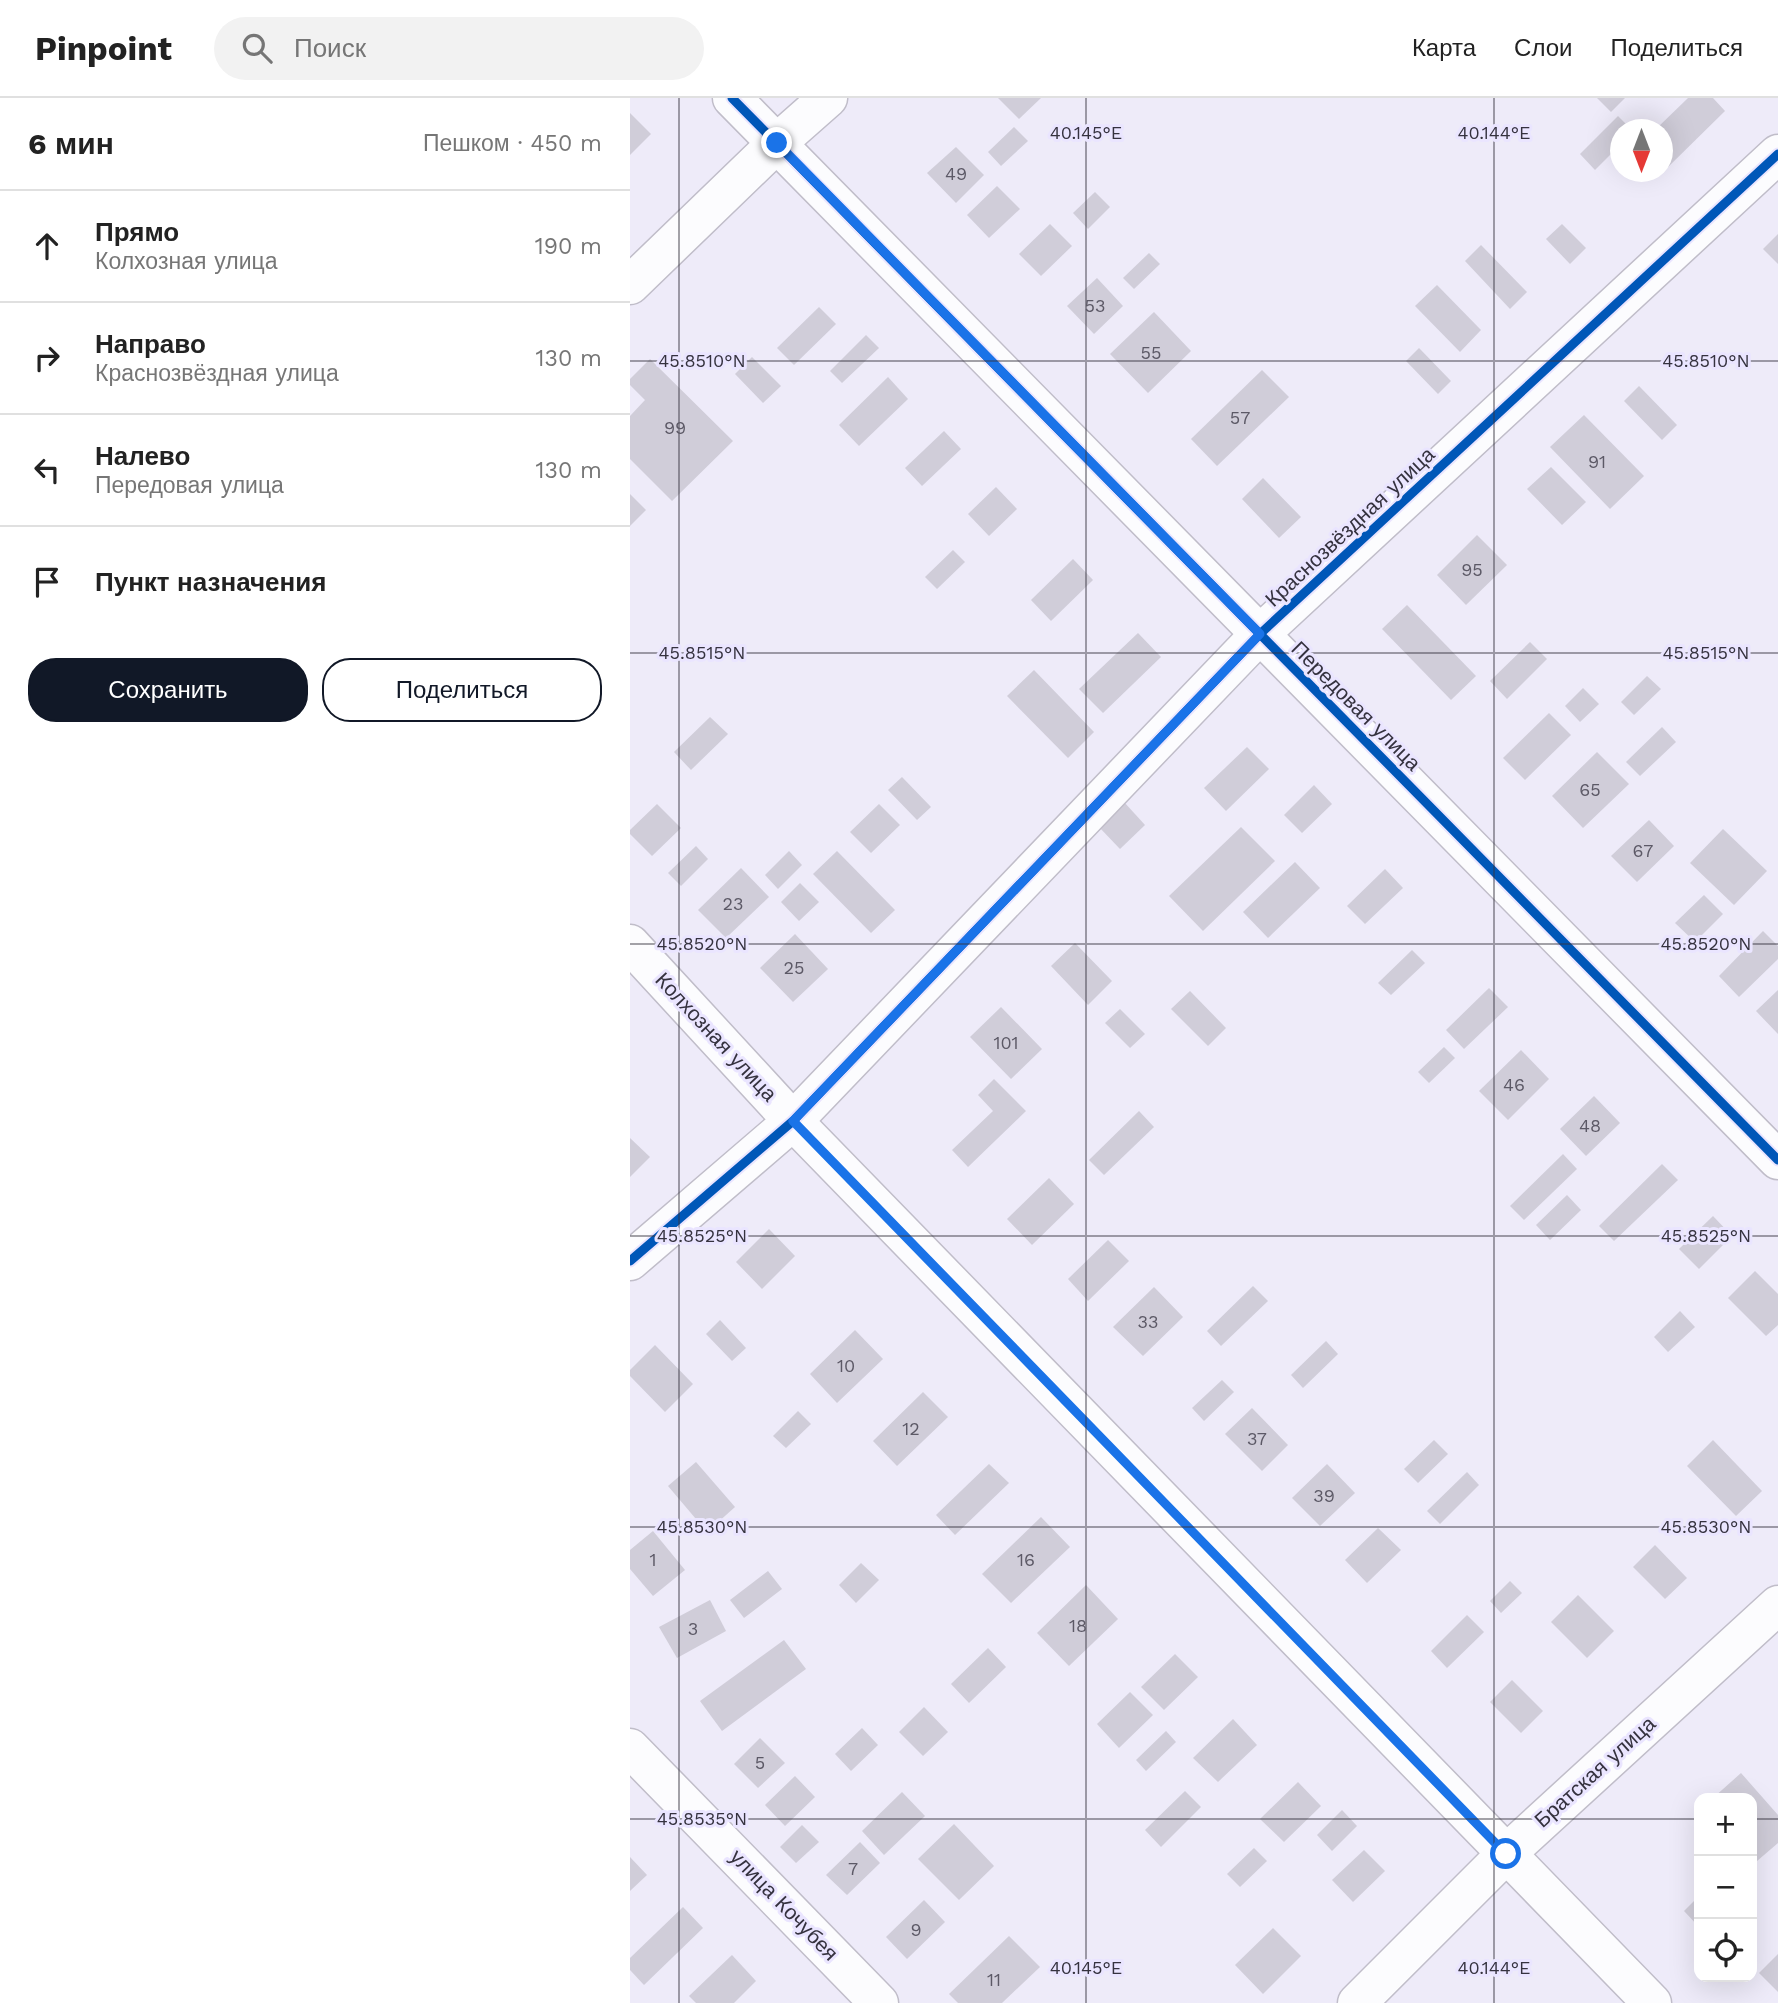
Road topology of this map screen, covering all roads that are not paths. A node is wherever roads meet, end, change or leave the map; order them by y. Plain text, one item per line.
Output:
1 (732, 98) edge
2 (828, 98) edge
3 (777, 143) junction
4 (1778, 154) edge
5 (630, 285) edge
6 (1260, 634) junction
7 (630, 944) edge
8 (793, 1121) junction
9 (1778, 1160) edge
10 (630, 1261) edge
11 (1778, 1605) edge
12 (630, 1748) edge
13 (1506, 1854) junction
14 (879, 2003) edge
15 (1357, 2003) edge
16 (1652, 2003) edge

1 - 3 street, Передовая улица
2 - 3 street
3 - 5 street
3 - 6 street, Передовая улица
4 - 6 street, Краснозвёздная улица
6 - 8 street, Краснозвёздная улица
6 - 9 street, Передовая улица
7 - 8 street, Колхозная улица
8 - 10 street, Краснозвёздная улица
8 - 13 street, Колхозная улица
11 - 13 street, Братская улица
12 - 14 street, улица Кочубея
13 - 15 street, Братская улица
13 - 16 street, Колхозная улица

